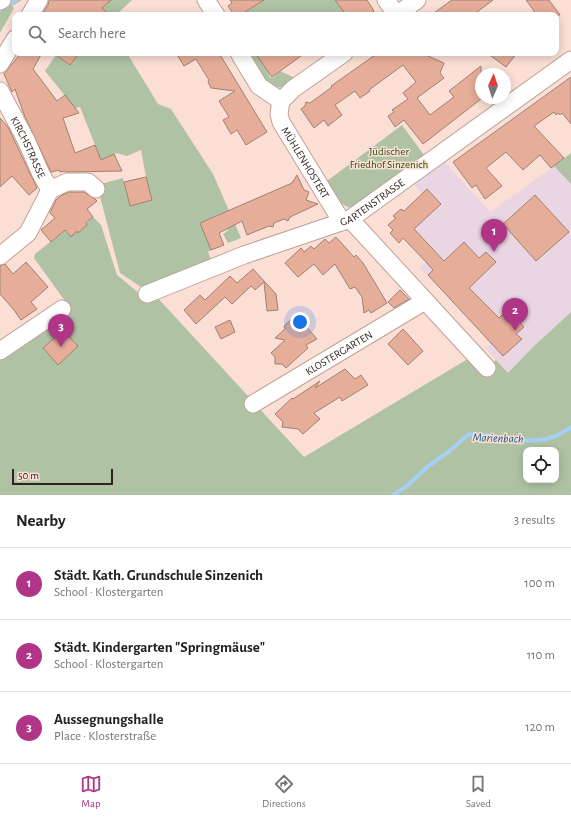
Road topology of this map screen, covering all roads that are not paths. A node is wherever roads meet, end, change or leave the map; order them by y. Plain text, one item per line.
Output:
1 (39, 0) edge
2 (206, 0) edge
3 (386, 0) edge
4 (417, 0) edge
5 (32, 12) edge
6 (214, 12) edge
7 (395, 12) edge
8 (401, 12) edge
9 (12, 44) edge
10 (241, 56) edge
11 (340, 56) edge
12 (571, 60) edge
13 (0, 64) edge
14 (282, 101) junction
15 (2, 102) edge
16 (50, 190) junction
17 (96, 190) dead end
18 (346, 220) junction
19 (0, 256) edge
20 (147, 294) dead end
21 (425, 301) junction
22 (62, 309) dead end
23 (0, 351) edge
24 (487, 368) dead end
25 (253, 404) dead end

1 - 5 street
2 - 6 street
3 - 7 street
4 - 8 street
9 - 13 street
10 - 14 street
11 - 14 street
12 - 18 street, GARTENSTRASSE
14 - 18 street, MÜHLENHOSTERT
15 - 16 street, KIRCHSTRASSE
16 - 17 street, KIRCHSTRASSE
16 - 19 street, KIRCHSTRASSE
18 - 20 street, GARTENSTRASSE
18 - 21 street
21 - 24 street
21 - 25 street, KLOSTERGARTEN
22 - 23 street

